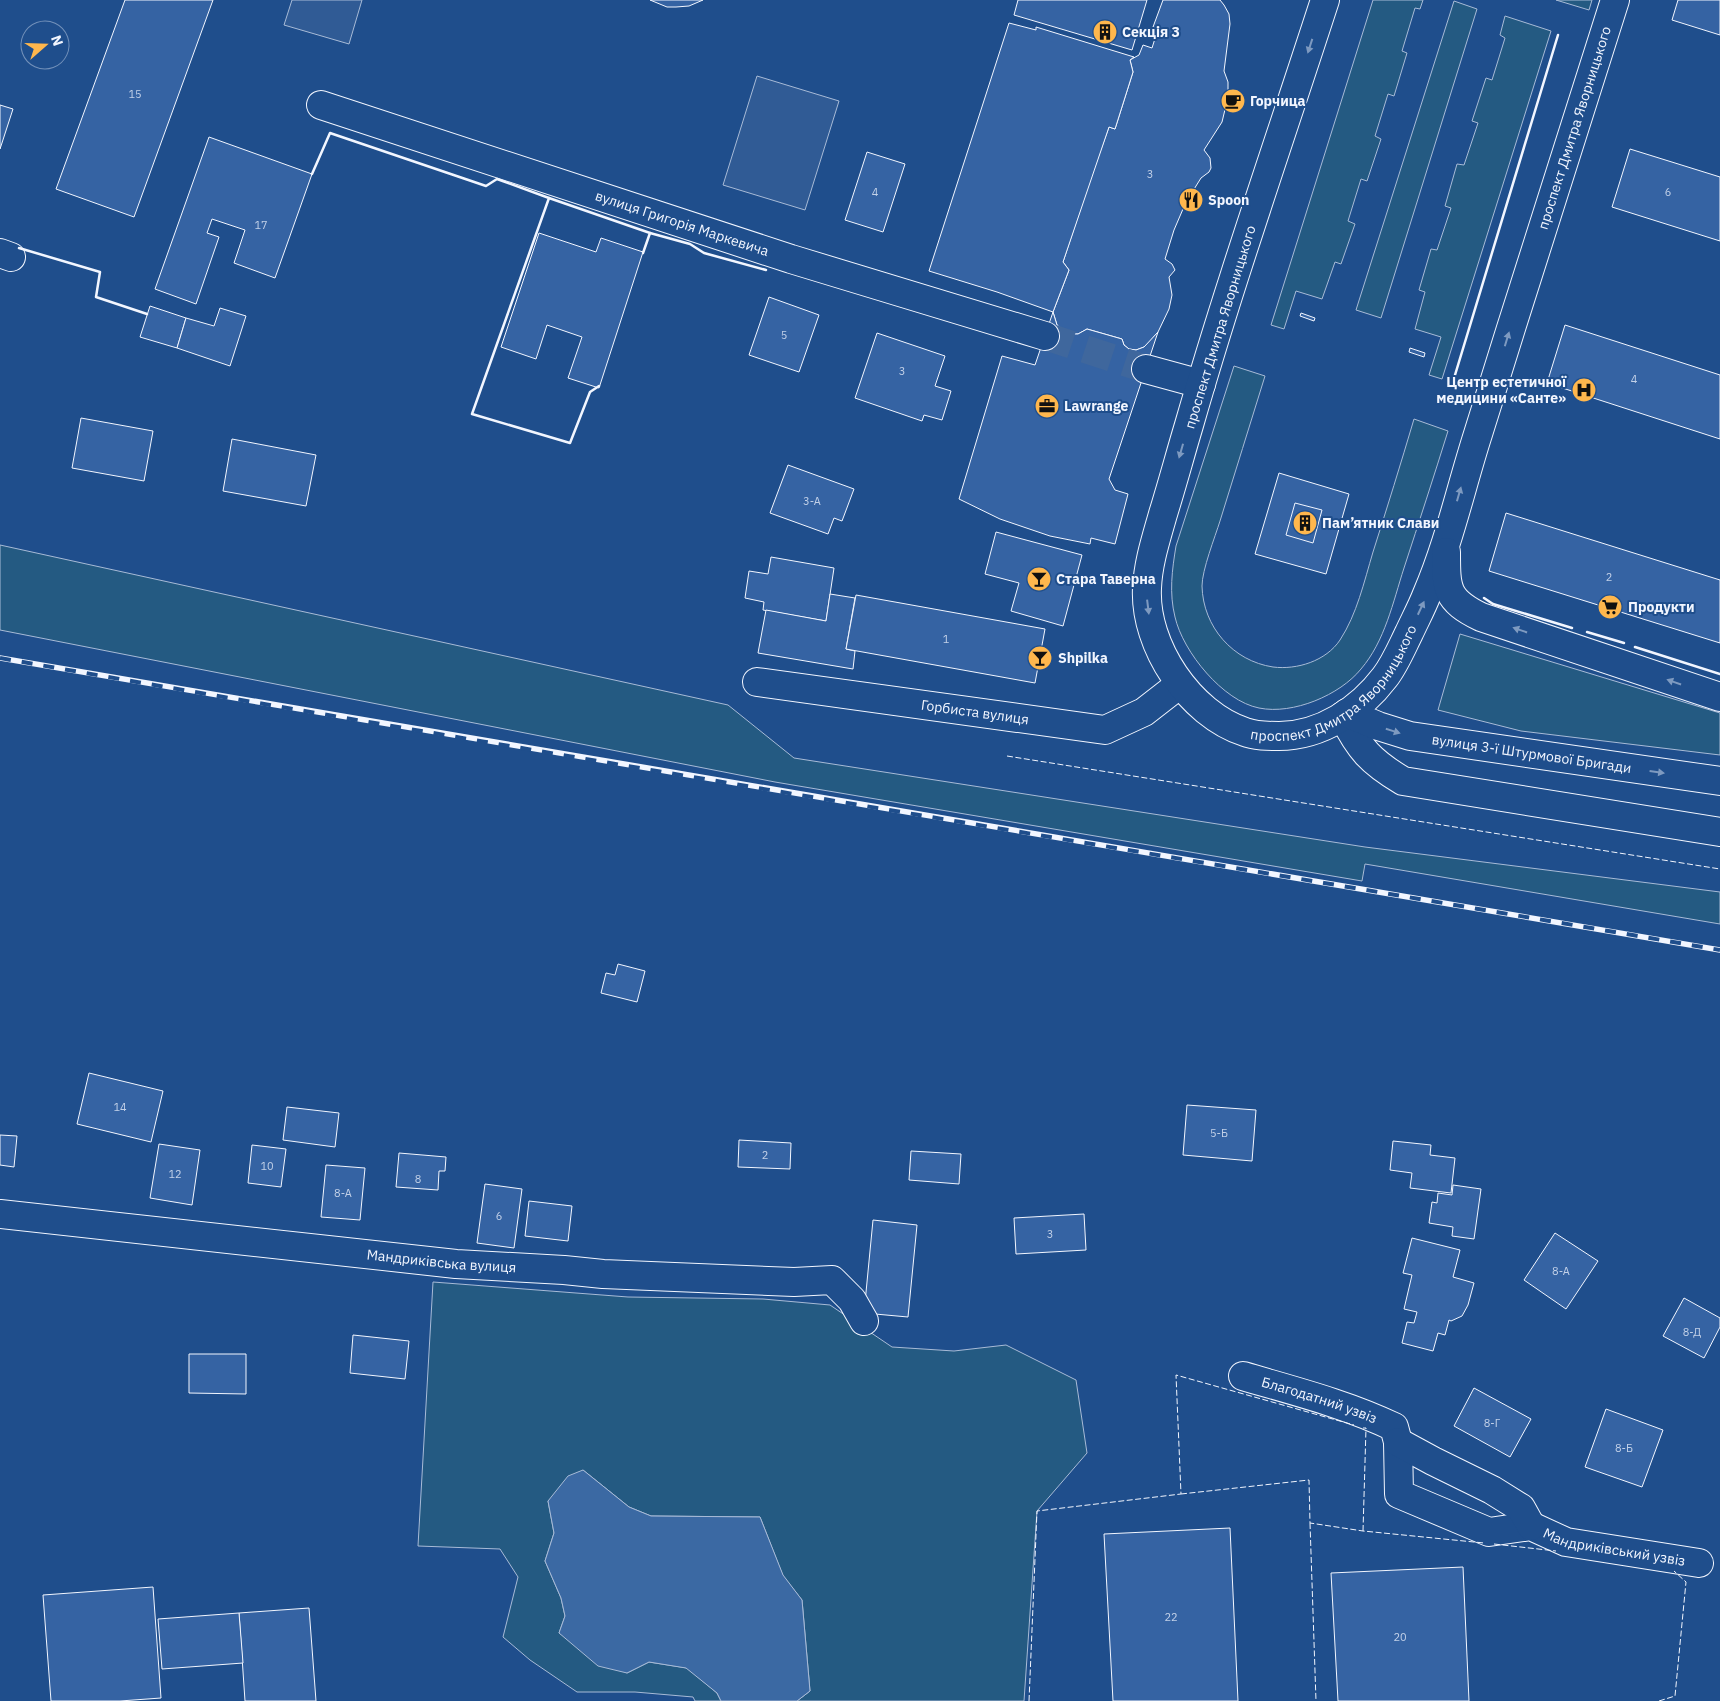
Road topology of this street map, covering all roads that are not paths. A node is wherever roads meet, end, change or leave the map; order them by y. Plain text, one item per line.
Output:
1 (1325, 0) edge
2 (1615, 0) edge
3 (321, 105) dead end
4 (1045, 336) tunnel mouth
5 (1146, 369) tunnel mouth
6 (1201, 384) junction
7 (1446, 541) junction
8 (757, 682) dead end
9 (1180, 684) junction
10 (1720, 697) edge
11 (1345, 715) junction
12 (1720, 781) edge
13 (1720, 832) edge
14 (0, 1214) edge
15 (864, 1321) dead end
16 (1243, 1376) dead end
17 (1396, 1435) junction
18 (1531, 1526) junction
19 (1699, 1563) dead end

1 -> 6 street, проспект Дмитра Яворницького
7 -> 2 street, проспект Дмитра Яворницького
3 - 4 street, вулиця Григорія Маркевича
5 - 6 street
6 -> 9 street, проспект Дмитра Яворницького
10 -> 7 street
11 -> 7 street, проспект Дмитра Яворницького
8 - 9 street, Горбиста вулиця
9 - 11 street, проспект Дмитра Яворницького
11 -> 12 street, вулиця 3-ї Штурмової Бригади
11 - 13 street
14 - 15 street, Мандриківська вулиця
16 - 17 street, Благодатний узвіз
17 - 18 street, Мандриківський узвіз
17 - 18 street, Мандриківський узвіз
18 - 19 street, Мандриківський узвіз

